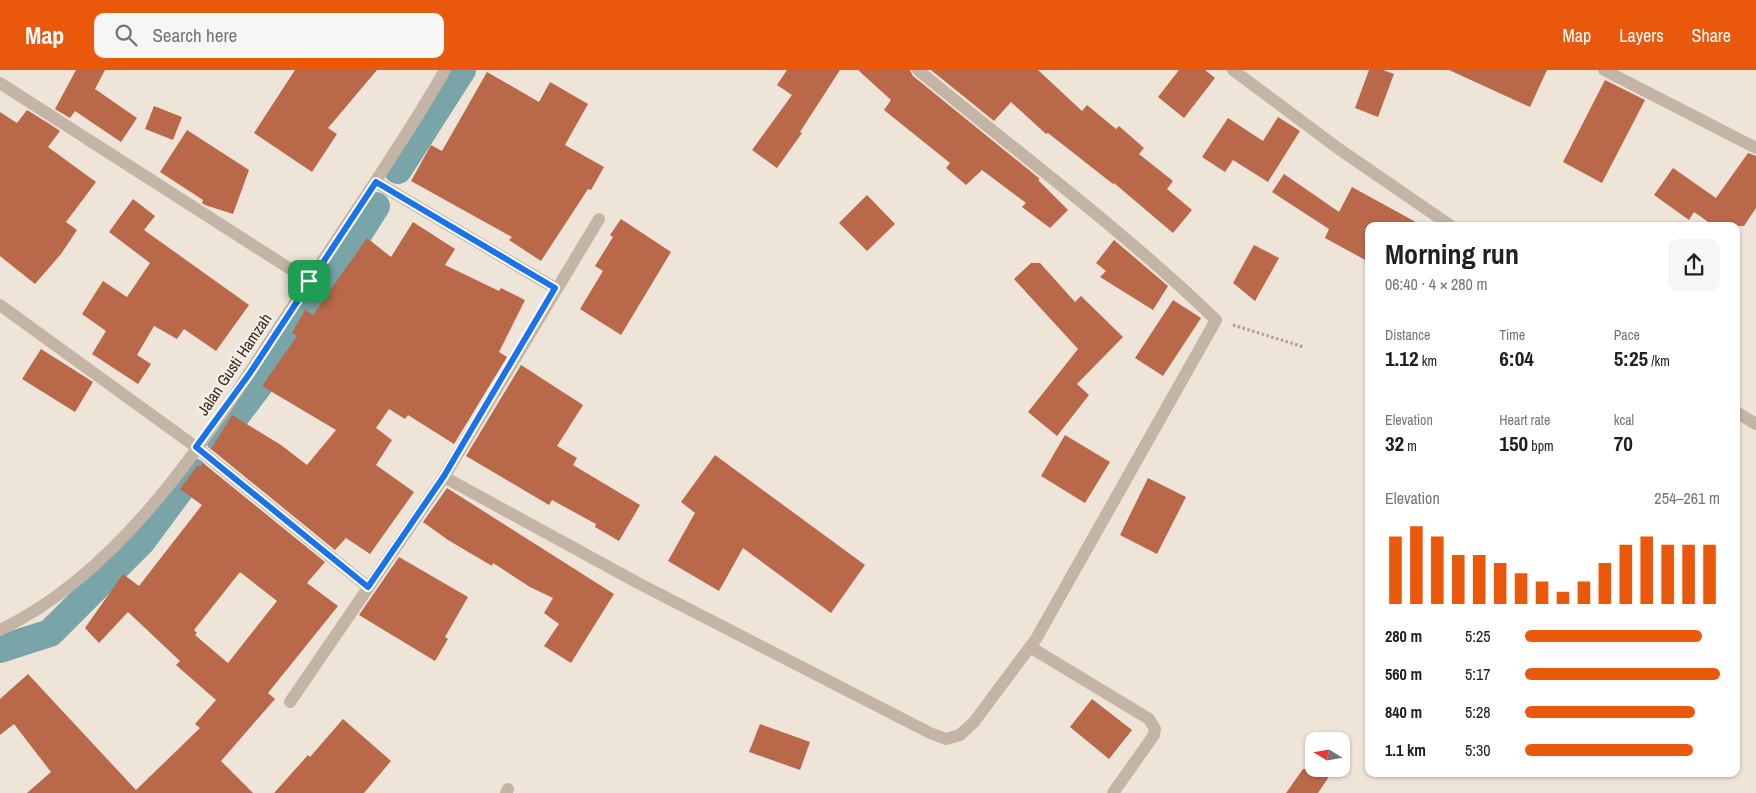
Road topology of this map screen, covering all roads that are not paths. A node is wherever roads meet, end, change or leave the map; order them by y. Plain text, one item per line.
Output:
1 (445, 70) edge
2 (918, 70) edge
3 (1233, 70) edge
4 (1604, 70) edge
5 (0, 83) edge
6 (1756, 148) edge
7 (376, 182) junction
8 (599, 219) dead end
9 (1445, 222) edge
10 (309, 281) junction
11 (555, 288) junction
12 (0, 305) edge
13 (1740, 414) edge
14 (1756, 424) edge
15 (196, 447) junction
16 (444, 476) junction
17 (368, 587) junction
18 (0, 630) edge
19 (1030, 647) junction
20 (290, 702) dead end
21 (1113, 793) edge

1 - 7 street, Jalan Gusti Hamzah
2 - 19 street
3 - 9 street
4 - 6 street
5 - 10 street
7 - 10 street, Jalan Gusti Hamzah
7 - 11 street
8 - 11 street
10 - 15 street, Jalan Gusti Hamzah
11 - 16 street
12 - 15 street
13 - 14 street
15 - 17 street
15 - 18 street, Jalan Gusti Hamzah
16 - 17 street
16 - 19 street
17 - 20 street
19 - 21 street

